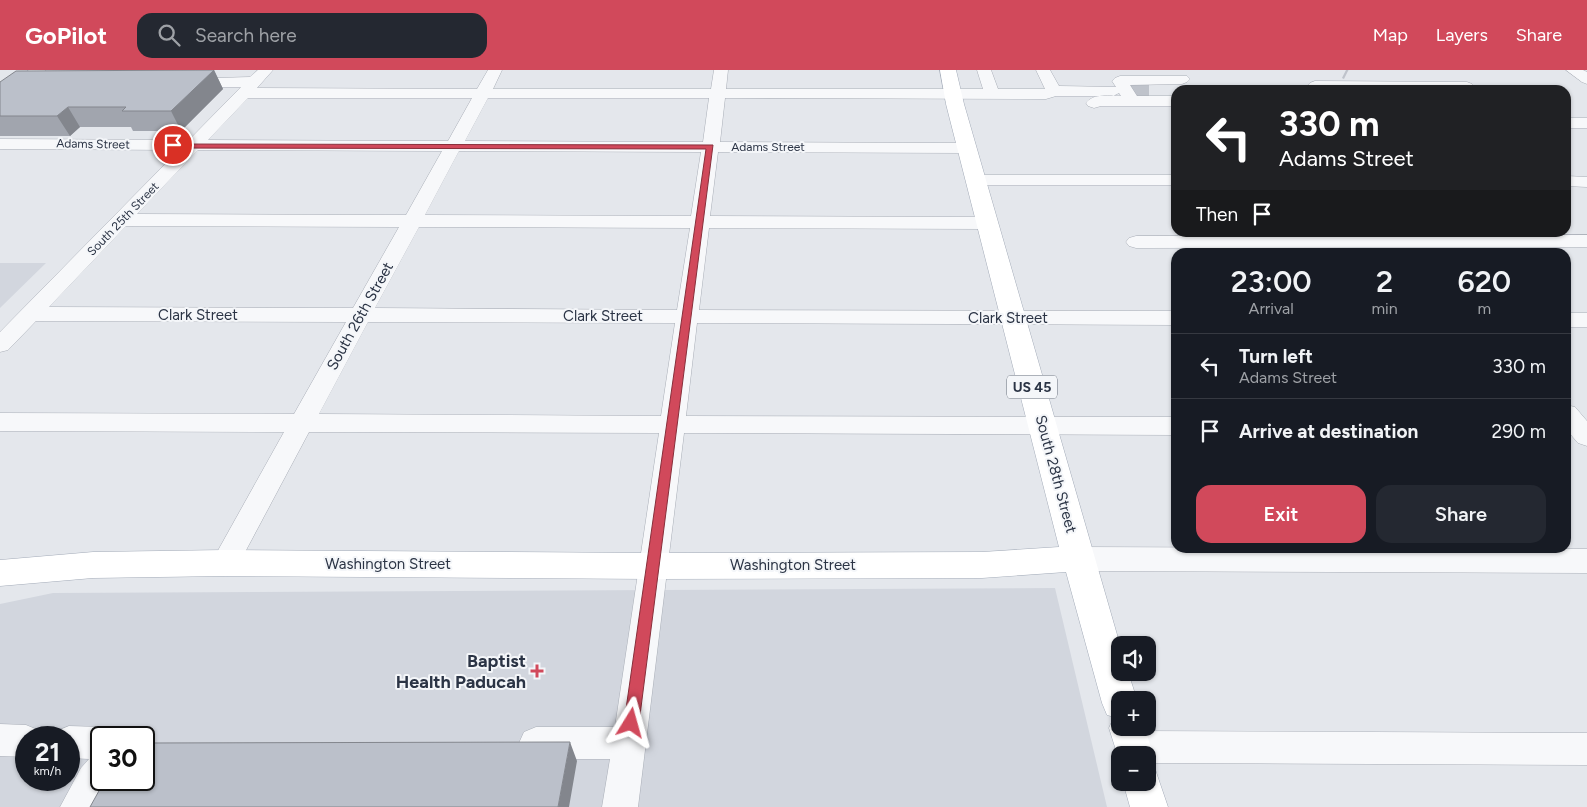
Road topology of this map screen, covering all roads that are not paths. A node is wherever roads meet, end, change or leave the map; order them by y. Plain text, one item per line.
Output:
1 (39, 70) edge
2 (495, 70) edge
3 (984, 70) edge
4 (1043, 70) edge
5 (1573, 70) edge
6 (1449, 72) edge
7 (1334, 75) edge
8 (1587, 79) edge
9 (177, 82) edge
10 (255, 82) edge
11 (719, 82) edge
12 (1184, 82) edge
13 (21, 83) junction
14 (50, 83) edge
15 (1135, 85) edge
16 (1430, 85) edge
17 (1464, 85) edge
18 (952, 89) edge
19 (1054, 91) junction
20 (482, 93) junction
21 (992, 93) junction
22 (0, 98) edge
23 (1171, 99) edge
24 (1159, 119) dead end
25 (1571, 123) edge
26 (1587, 123) edge
27 (0, 144) edge
28 (192, 146) junction
29 (453, 146) junction
30 (710, 147) junction
31 (967, 148) junction
32 (975, 180) junction
33 (1171, 180) edge
34 (1571, 182) edge
35 (1587, 182) edge
36 (122, 220) junction
37 (412, 221) junction
38 (700, 222) junction
39 (987, 223) junction
40 (1587, 241) edge
41 (1136, 242) dead end
42 (1419, 242) edge
43 (29, 314) junction
44 (360, 316) junction
45 (687, 317) junction
46 (1012, 318) junction
47 (1171, 318) edge
48 (1571, 320) edge
49 (1587, 320) edge
50 (0, 345) edge
51 (0, 422) edge
52 (302, 423) junction
53 (672, 424) junction
54 (1043, 426) junction
55 (1171, 426) edge
56 (1078, 559) junction
57 (1587, 561) edge
58 (225, 563) junction
59 (653, 566) junction
60 (0, 573) edge
61 (1116, 691) edge
62 (0, 740) edge
63 (15, 741) edge
64 (503, 743) edge
65 (629, 743) junction
66 (1131, 743) edge
67 (1587, 749) edge
68 (90, 785) edge
69 (1145, 791) edge
70 (78, 807) edge
71 (620, 807) edge
72 (1149, 807) edge

1 - 13 street
2 - 20 street, South 26th Street
3 - 21 street
4 - 19 street
5 - 8 street
6 - 7 street
6 - 17 street
7 - 16 street
9 - 10 street
10 - 20 street
10 - 28 street, South 25th Street
11 - 18 street
11 - 20 street
11 - 30 street
12 - 15 street
13 - 14 street
13 - 22 street
15 - 18 street
15 - 19 street
15 - 23 street
15 - 24 street
18 - 21 street
18 - 31 main road, South 28th Street / US 45
19 - 21 street
20 - 29 street, South 26th Street
25 - 26 street
27 - 28 street, Adams Street
28 - 29 street, Adams Street
28 - 36 street, South 25th Street
29 - 30 street, Adams Street
29 - 37 street, South 26th Street
30 - 31 street, Adams Street
30 - 38 street
31 - 32 main road, South 28th Street / US 45
32 - 33 street
32 - 39 main road, South 28th Street / US 45
34 - 35 street
36 - 37 street
36 - 43 street, South 25th Street
37 - 38 street
37 - 44 street, South 26th Street
38 - 39 street
38 - 45 street
39 - 46 main road, South 28th Street / US 45
40 - 42 street
41 - 42 street
43 - 44 street, Clark Street
43 - 50 street, South 25th Street
44 - 45 street, Clark Street
44 - 52 street, South 26th Street
45 - 46 street, Clark Street
45 - 53 street
46 - 47 street, Clark Street
46 - 54 main road, South 28th Street / US 45
48 - 49 street
51 - 52 street
52 - 53 street
52 - 58 street, South 26th Street
53 - 54 street
53 - 59 street
54 - 55 street
54 - 56 main road, South 28th Street / US 45
56 - 57 street, Washington Street
56 - 59 main road, Washington Street
56 - 61 main road, South 28th Street / US 45
58 - 59 main road, Washington Street
58 - 60 main road, Washington Street
59 - 65 street
62 - 63 street
64 - 65 street
65 - 71 street
66 - 67 street
68 - 70 street
69 - 72 main road

